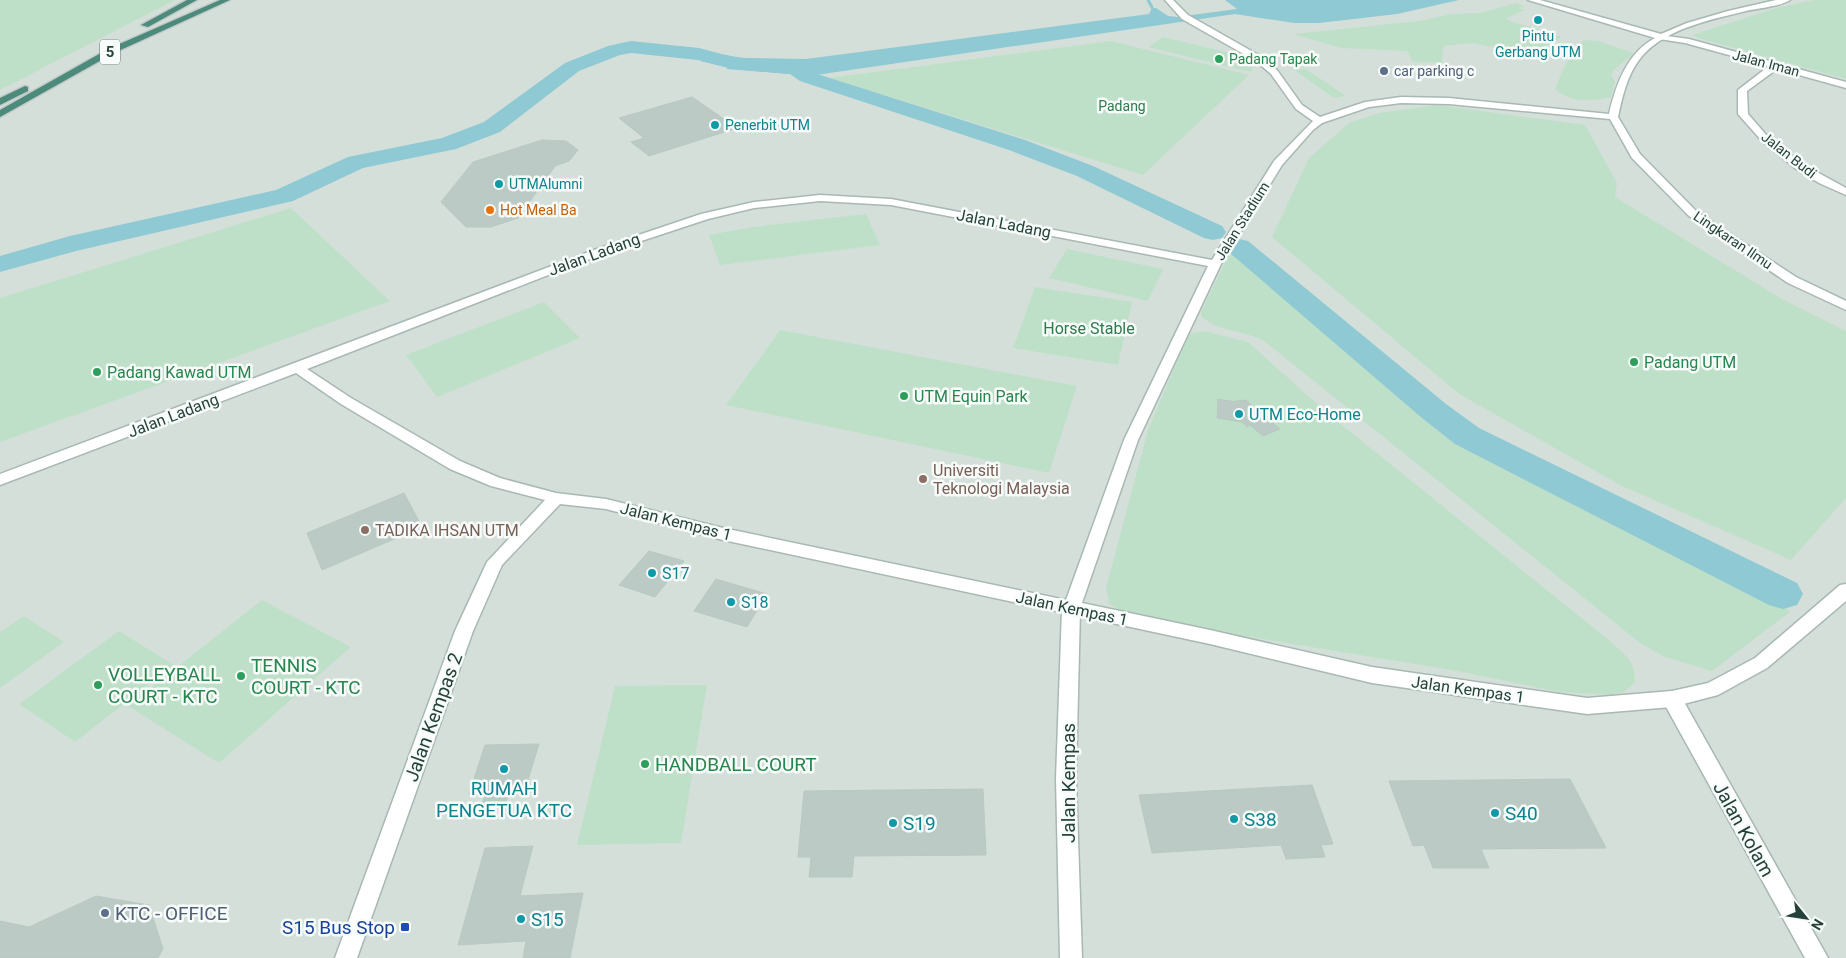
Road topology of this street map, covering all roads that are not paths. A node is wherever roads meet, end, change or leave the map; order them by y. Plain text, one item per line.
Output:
1 (192, 0) edge
2 (226, 0) edge
3 (1169, 0) edge
4 (1532, 0) edge
5 (1553, 0) edge
6 (1786, 0) edge
7 (1665, 35) junction
8 (1776, 65) junction
9 (1846, 84) edge
10 (0, 102) edge
11 (1299, 107) junction
12 (0, 114) edge
13 (1614, 117) junction
14 (1319, 120) junction
15 (1310, 128) junction
16 (1846, 192) edge
17 (1215, 264) junction
18 (1846, 306) edge
19 (297, 368) junction
20 (0, 480) edge
21 (556, 498) junction
22 (1846, 590) edge
23 (1071, 608) junction
24 (1672, 700) junction
25 (346, 958) edge
26 (1071, 958) edge
27 (1817, 958) edge

1 - 10 highway, 5
2 - 12 highway, 5
3 - 11 street
4 - 7 street
5 - 7 street
6 - 7 street
7 - 8 street, Jalan Iman
7 - 13 street
8 - 9 street, Jalan Iman
8 - 16 street, Jalan Budi
11 - 14 street
11 - 15 street
13 - 14 street, Jalan Stadium
13 - 18 street, Lingkaran Ilmu
14 - 15 street, Jalan Stadium
15 - 17 street, Jalan Stadium
17 - 19 street, Jalan Ladang
17 - 23 street, Jalan Stadium
19 - 20 street, Jalan Ladang
19 - 21 street, Jalan Kempas 1
21 - 23 street, Jalan Kempas 1
21 - 25 street, Jalan Kempas 2
22 - 24 street, Jalan Kempas 1
23 - 24 street, Jalan Kempas 1
23 - 26 street, Jalan Kempas
24 - 27 street, Jalan Kolam

